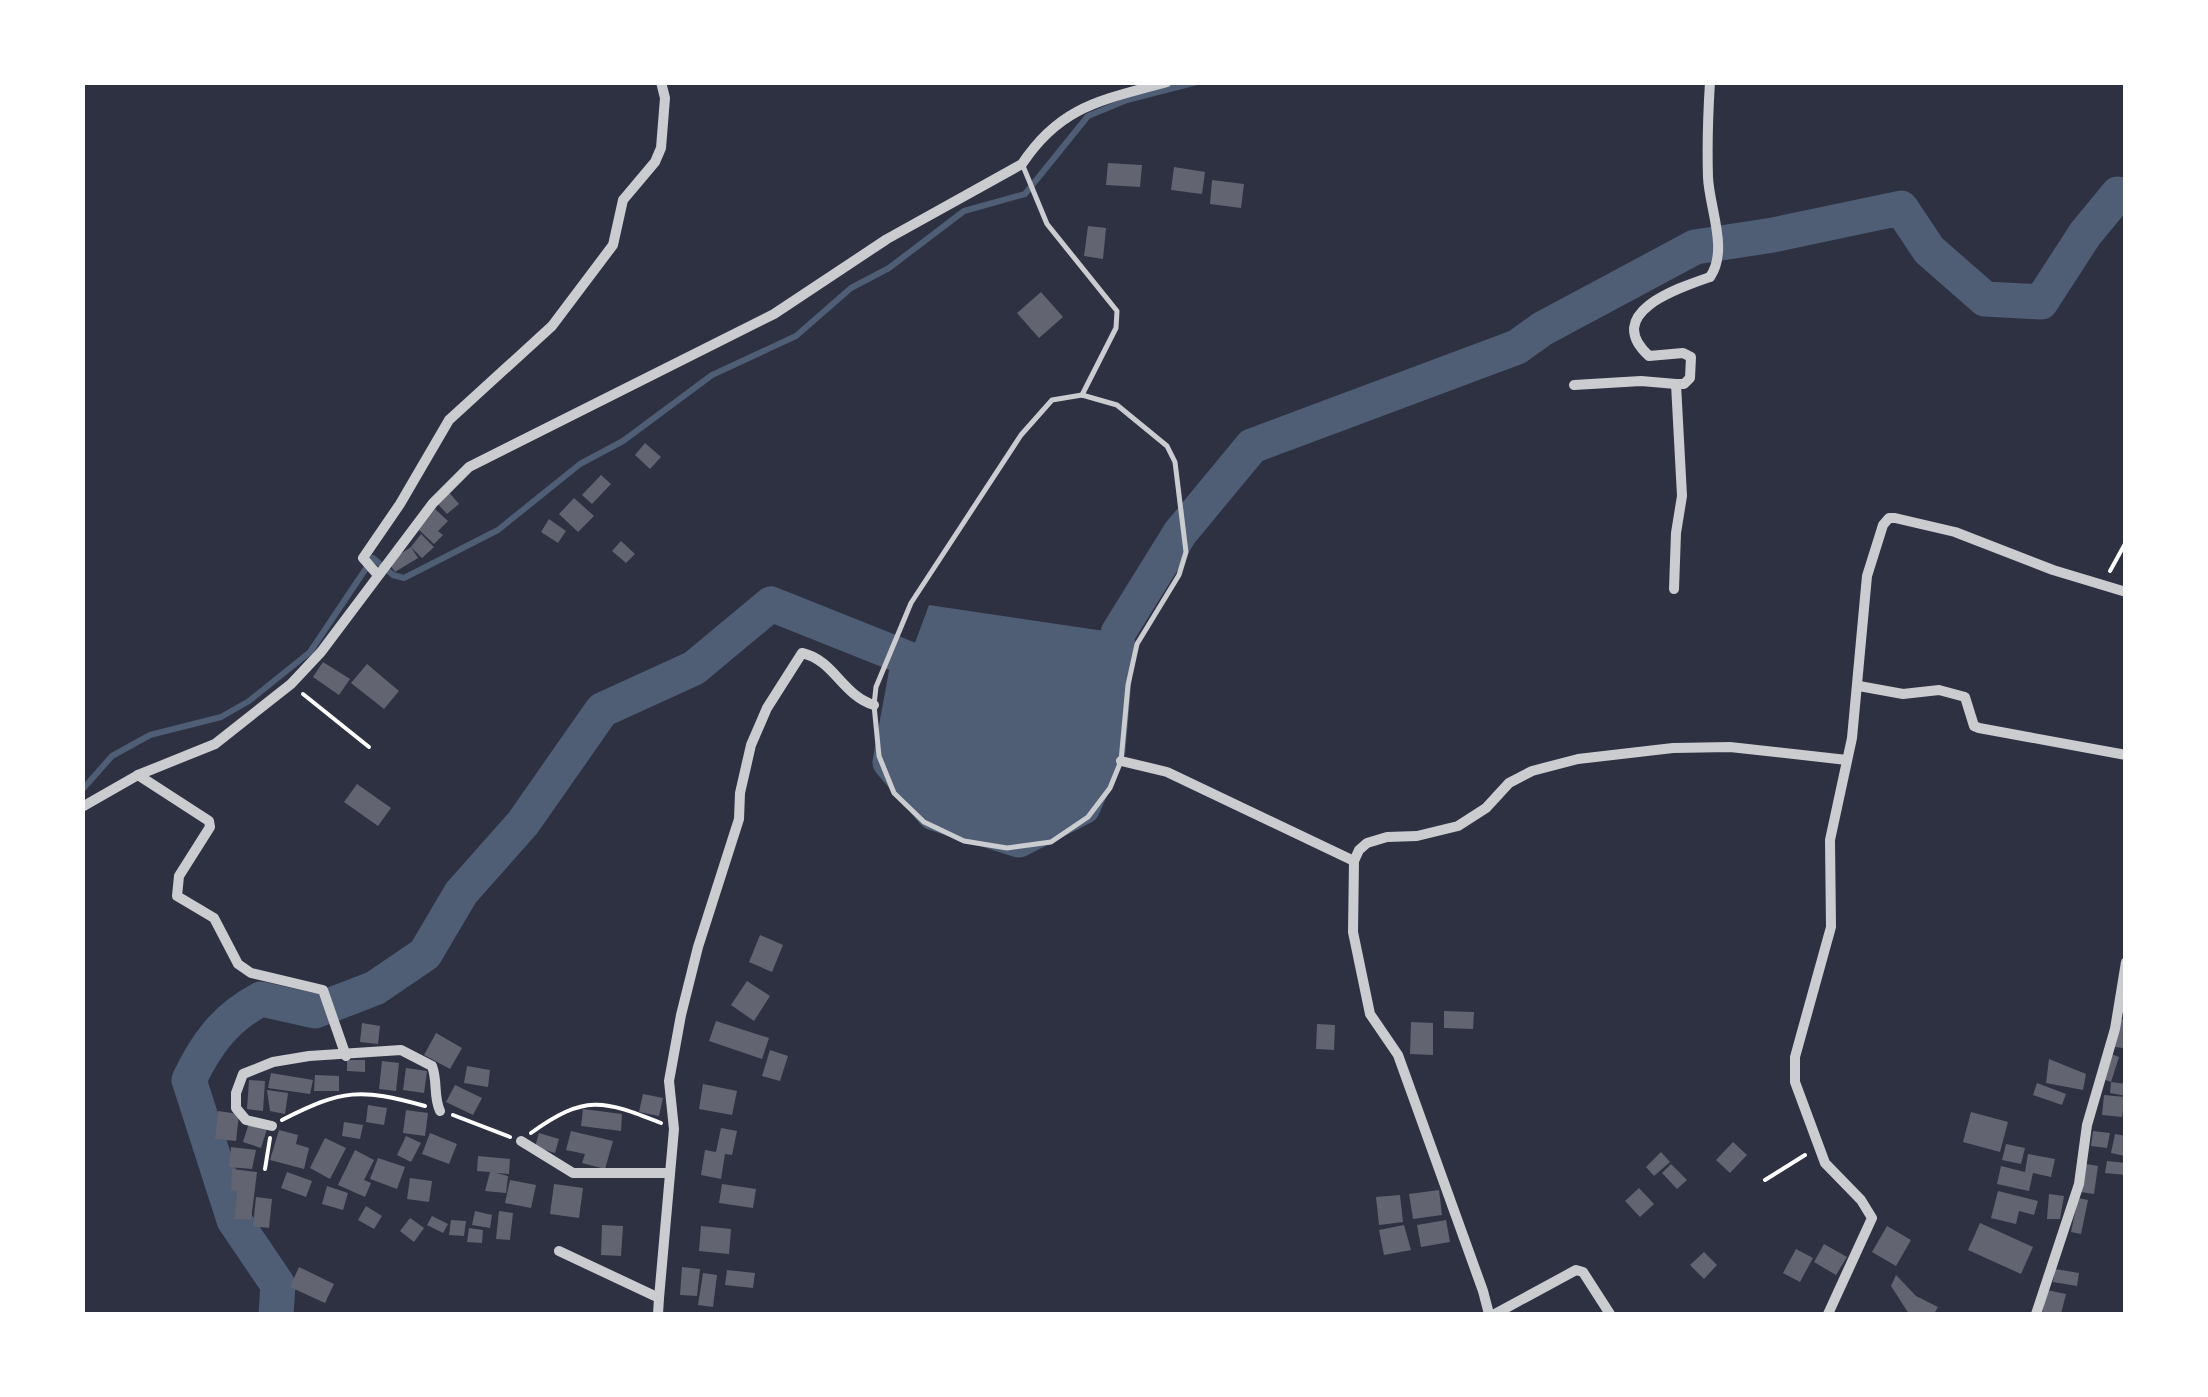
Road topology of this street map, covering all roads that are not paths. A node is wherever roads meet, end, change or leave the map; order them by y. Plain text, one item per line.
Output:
1 (661, 82) edge
2 (1167, 82) edge
3 (1710, 82) edge
4 (1023, 168) junction
5 (1676, 384) junction
6 (1574, 385) dead end
7 (1082, 395) junction
8 (373, 569) junction
9 (1674, 589) dead end
10 (2126, 592) edge
11 (1858, 686) junction
12 (874, 705) junction
13 (2126, 756) edge
14 (1847, 760) junction
15 (1121, 761) junction
16 (138, 775) junction
17 (82, 807) edge
18 (1354, 861) junction
19 (2126, 962) edge
20 (346, 1056) junction
21 (440, 1111) dead end
22 (272, 1126) dead end
23 (520, 1140) dead end
24 (670, 1172) junction
25 (559, 1251) dead end
26 (659, 1298) junction
27 (658, 1314) edge
28 (1492, 1314) edge
29 (1610, 1314) edge
30 (1828, 1314) edge
31 (2036, 1314) edge

1 - 8 street
2 - 4 street
3 - 5 street
4 - 7 lane
4 - 8 street
5 - 6 street
5 - 9 street
7 - 12 lane
7 - 15 lane
8 - 16 street
10 - 11 street
11 - 13 street
11 - 14 street
12 - 15 lane
12 - 24 street
14 - 18 street
14 - 30 street
15 - 18 street
16 - 17 street
16 - 20 street
18 - 28 street
19 - 31 street
20 - 21 street
20 - 22 street
23 - 24 street
24 - 26 street
25 - 26 street
26 - 27 street
28 - 29 street

